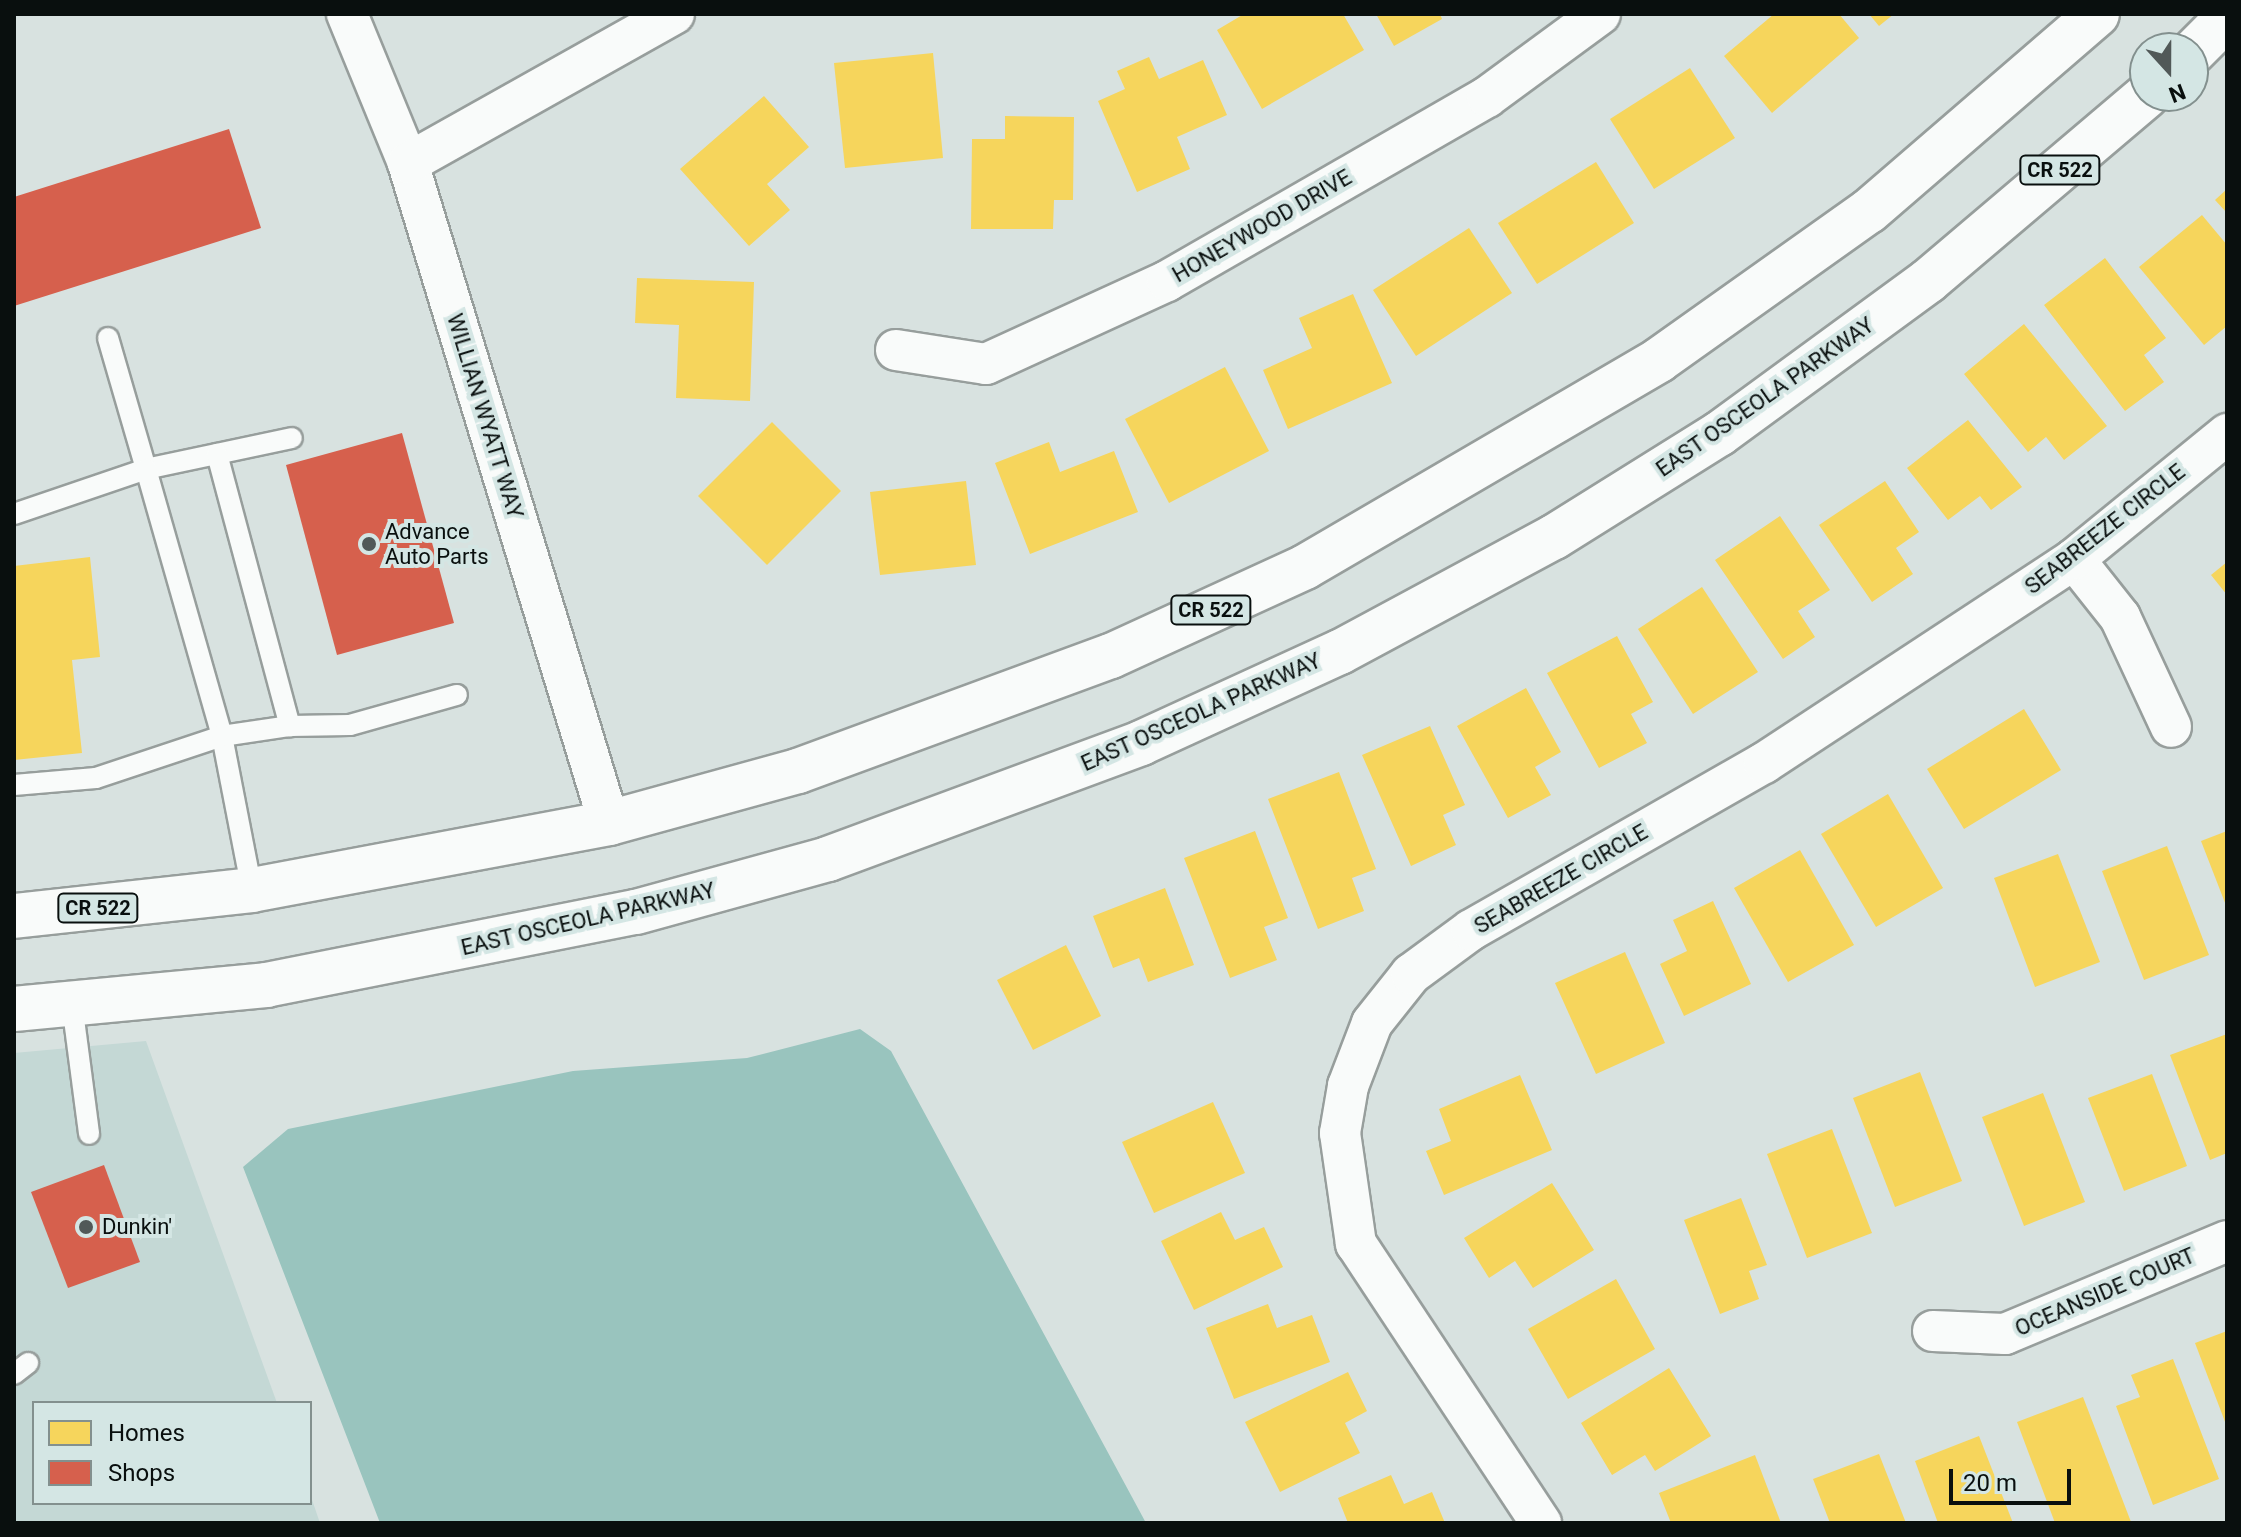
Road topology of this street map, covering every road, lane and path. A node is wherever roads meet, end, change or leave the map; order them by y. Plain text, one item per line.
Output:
1 (347, 14) edge
2 (674, 14) edge
3 (1600, 14) edge
4 (2097, 14) edge
5 (2227, 18) edge
6 (2209, 36) edge
7 (2129, 110) edge
8 (408, 163) junction
9 (108, 338) dead end
10 (896, 350) dead end
11 (2227, 434) edge
12 (292, 438) dead end
13 (217, 454) junction
14 (146, 469) junction
15 (14, 514) edge
16 (2074, 559) junction
17 (457, 695) dead end
18 (290, 726) junction
19 (2171, 727) dead end
20 (222, 736) junction
21 (14, 785) edge
22 (609, 823) junction
23 (252, 890) junction
24 (14, 916) edge
25 (72, 1004) junction
26 (14, 1009) edge
27 (89, 1134) dead end
28 (2227, 1241) edge
29 (1933, 1331) dead end
30 (1541, 1523) edge

1 - 8 street, WILLIAN WYATT WAY
2 - 8 street
3 - 10 street, HONEYWOOD DRIVE
4 - 22 main road, CR 522
5 - 6 main road
7 - 25 main road, EAST OSCEOLA PARKWAY / CR 522
8 - 22 street, WILLIAN WYATT WAY
9 - 14 lane
11 - 16 street, SEABREEZE CIRCLE
12 - 13 lane
13 - 14 lane
13 - 18 lane
14 - 15 lane
14 - 20 lane
16 - 19 street
16 - 30 street, SEABREEZE CIRCLE
17 - 18 lane
18 - 20 lane
20 - 21 lane
20 - 23 lane
22 - 23 main road, CR 522
23 - 24 main road, CR 522
25 - 26 main road, EAST OSCEOLA PARKWAY / CR 522
25 - 27 lane
28 - 29 street, OCEANSIDE COURT

